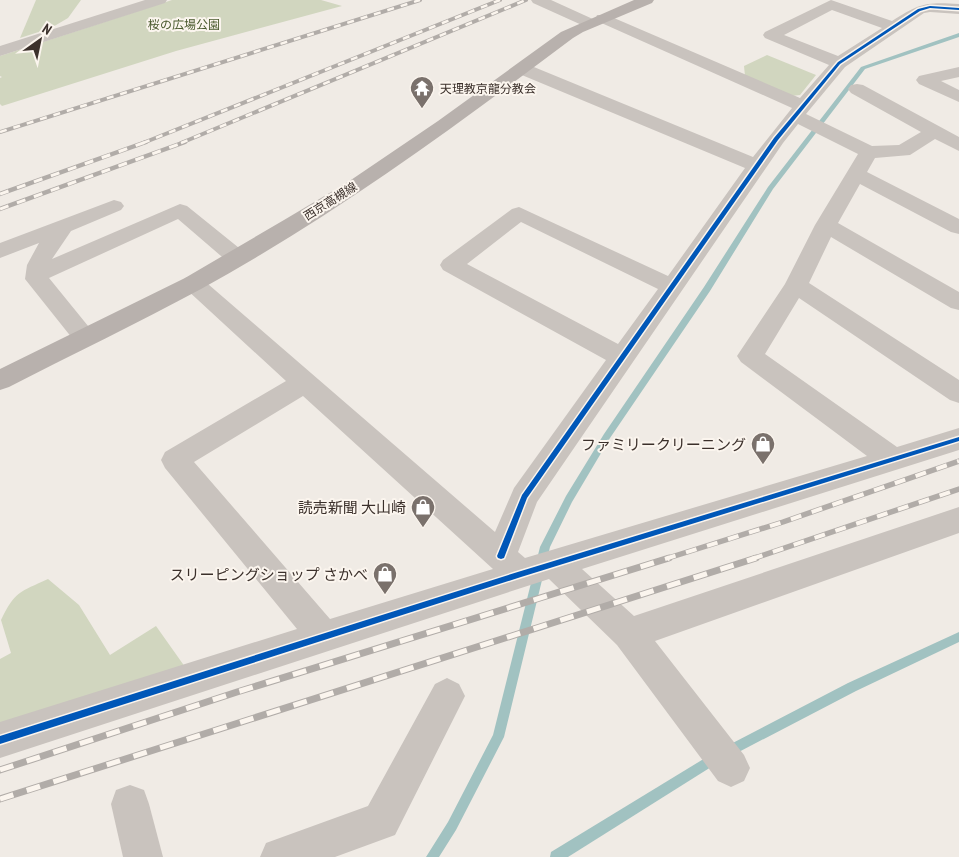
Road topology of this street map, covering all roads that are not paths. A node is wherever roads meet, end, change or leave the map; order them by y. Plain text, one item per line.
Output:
1 (103, 0) edge
2 (160, 0) edge
3 (538, 0) edge
4 (647, 0) edge
5 (959, 9) edge
6 (92, 21) junction
7 (596, 21) junction
8 (892, 26) junction
9 (0, 51) edge
10 (839, 63) junction
11 (522, 69) junction
12 (959, 72) edge
13 (857, 89) dead end
14 (959, 97) edge
15 (807, 119) junction
16 (935, 131) junction
17 (959, 145) edge
18 (870, 152) junction
19 (757, 166) junction
20 (857, 175) junction
21 (114, 206) dead end
22 (63, 226) junction
23 (826, 226) junction
24 (959, 227) edge
25 (0, 251) edge
26 (236, 257) junction
27 (36, 275) junction
28 (193, 283) junction
29 (796, 285) junction
30 (672, 287) junction
31 (959, 302) edge
32 (86, 337) junction
33 (621, 357) junction
34 (0, 380) edge
35 (305, 382) junction
36 (959, 393) edge
37 (959, 439) edge
38 (894, 460) junction
39 (959, 520) edge
40 (555, 564) junction
41 (511, 565) junction
42 (629, 634) junction
43 (323, 636) junction
44 (447, 696) dead end
45 (0, 740) edge
46 (731, 768) dead end
47 (130, 804) dead end
48 (143, 857) edge
49 (280, 857) edge

1 - 6 street
2 - 6 street
3 - 7 street
4 - 7 main road, 西京高槻線
5 - 8 street
6 - 9 street
7 - 11 main road, 西京高槻線
7 - 15 street
8 - 10 street
8 - 10 street
10 - 15 street
11 - 19 street
11 - 26 main road, 西京高槻線
12 - 14 street
13 - 16 street
15 - 18 street
15 - 19 street
16 - 17 street
16 - 18 street
18 - 20 street
19 - 30 street
20 - 23 street
20 - 24 street
21 - 22 street
22 - 25 street
22 - 27 street
23 - 29 street
23 - 31 street
26 - 27 street
26 - 28 main road, 西京高槻線
27 - 32 street
28 - 32 main road, 西京高槻線
28 - 35 street
29 - 36 street
29 - 38 street
30 - 33 street
30 - 33 street
32 - 34 main road, 西京高槻線
33 - 41 street
35 - 41 street
35 - 43 street
37 - 38 street
38 - 40 street
39 - 42 street
40 - 41 street
40 - 42 street
41 - 43 street
42 - 46 street
43 - 45 street
44 - 49 street
47 - 48 street

